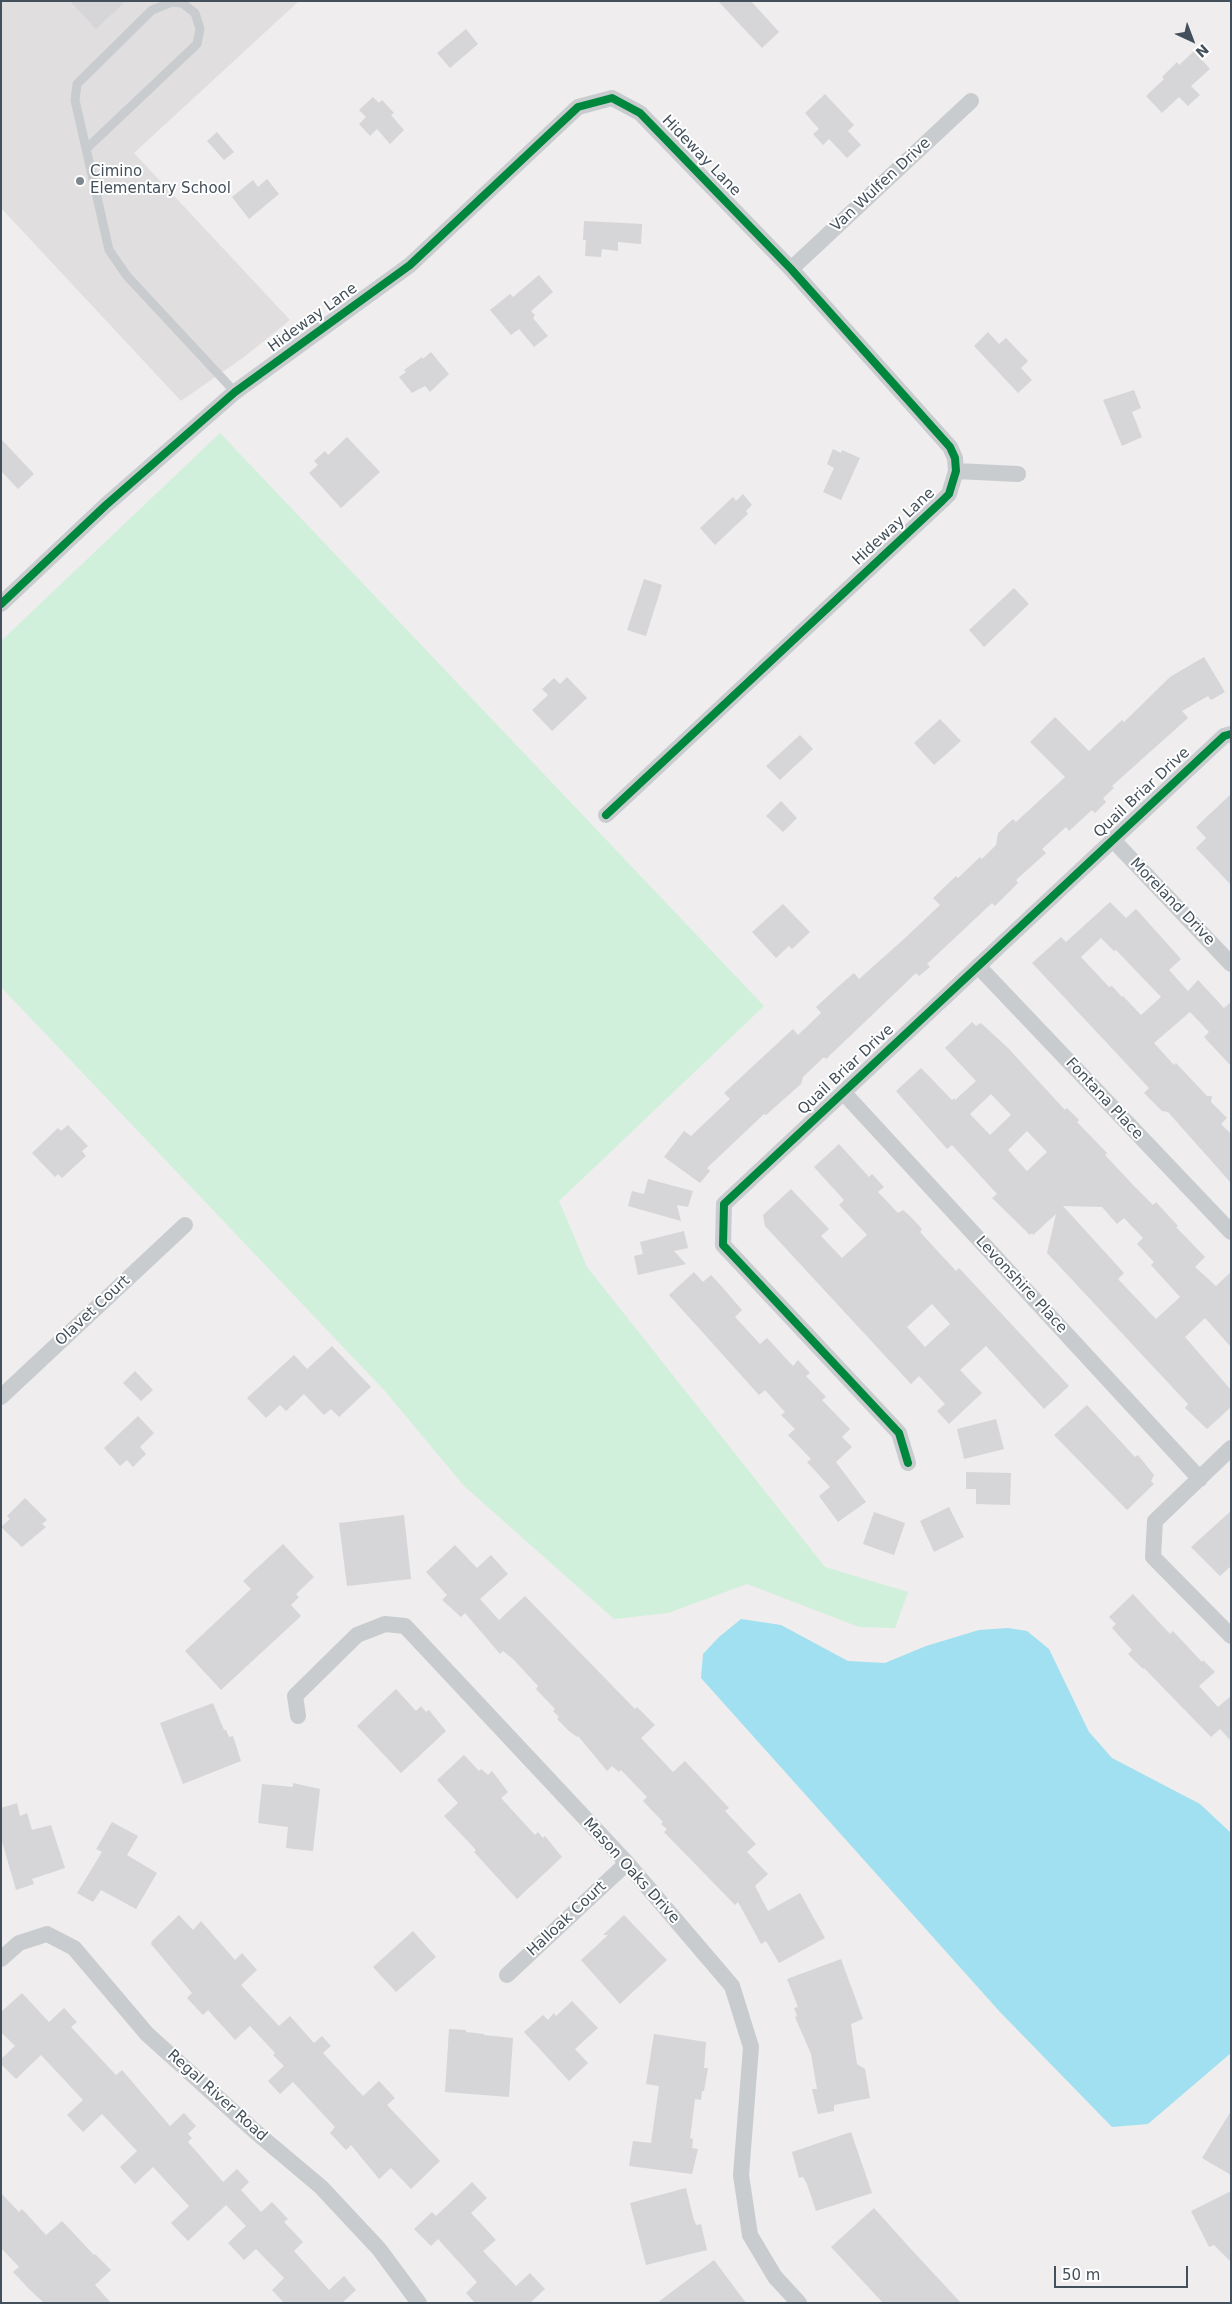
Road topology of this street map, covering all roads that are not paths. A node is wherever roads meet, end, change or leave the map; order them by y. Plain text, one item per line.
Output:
1 (970, 101) dead end
2 (86, 149) junction
3 (791, 269) junction
4 (234, 392) junction
5 (956, 471) junction
6 (1018, 474) dead end
7 (4, 597) edge
8 (1231, 734) edge
9 (606, 815) dead end
10 (1113, 840) junction
11 (1231, 964) edge
12 (978, 966) junction
13 (843, 1092) junction
14 (185, 1225) dead end
15 (1231, 1232) edge
16 (1, 1397) edge
17 (1231, 1448) edge
18 (908, 1463) dead end
19 (1200, 1479) junction
20 (1231, 1636) edge
21 (298, 1716) dead end
22 (627, 1863) junction
23 (1, 1960) edge
24 (507, 1975) dead end
25 (419, 2303) edge
26 (799, 2303) edge

1 - 3 street, Van Wulfen Drive
2 - 2 lane
2 - 4 lane
3 - 4 street, Hideway Lane
3 - 5 street, Hideway Lane
4 - 7 street, Hideway Lane
5 - 6 street
5 - 9 street, Hideway Lane
8 - 10 street, Quail Briar Drive
10 - 11 street, Moreland Drive
10 - 12 street, Quail Briar Drive
12 - 13 street, Quail Briar Drive
12 - 15 street, Fontana Place
13 - 18 street, Quail Briar Drive
13 - 19 street, Levonshire Place
14 - 16 street, Olavet Court
17 - 19 street
19 - 20 street
21 - 22 street, Mason Oaks Drive
22 - 24 street, Halloak Court
22 - 26 street, Mason Oaks Drive
23 - 25 street, Regal River Road

